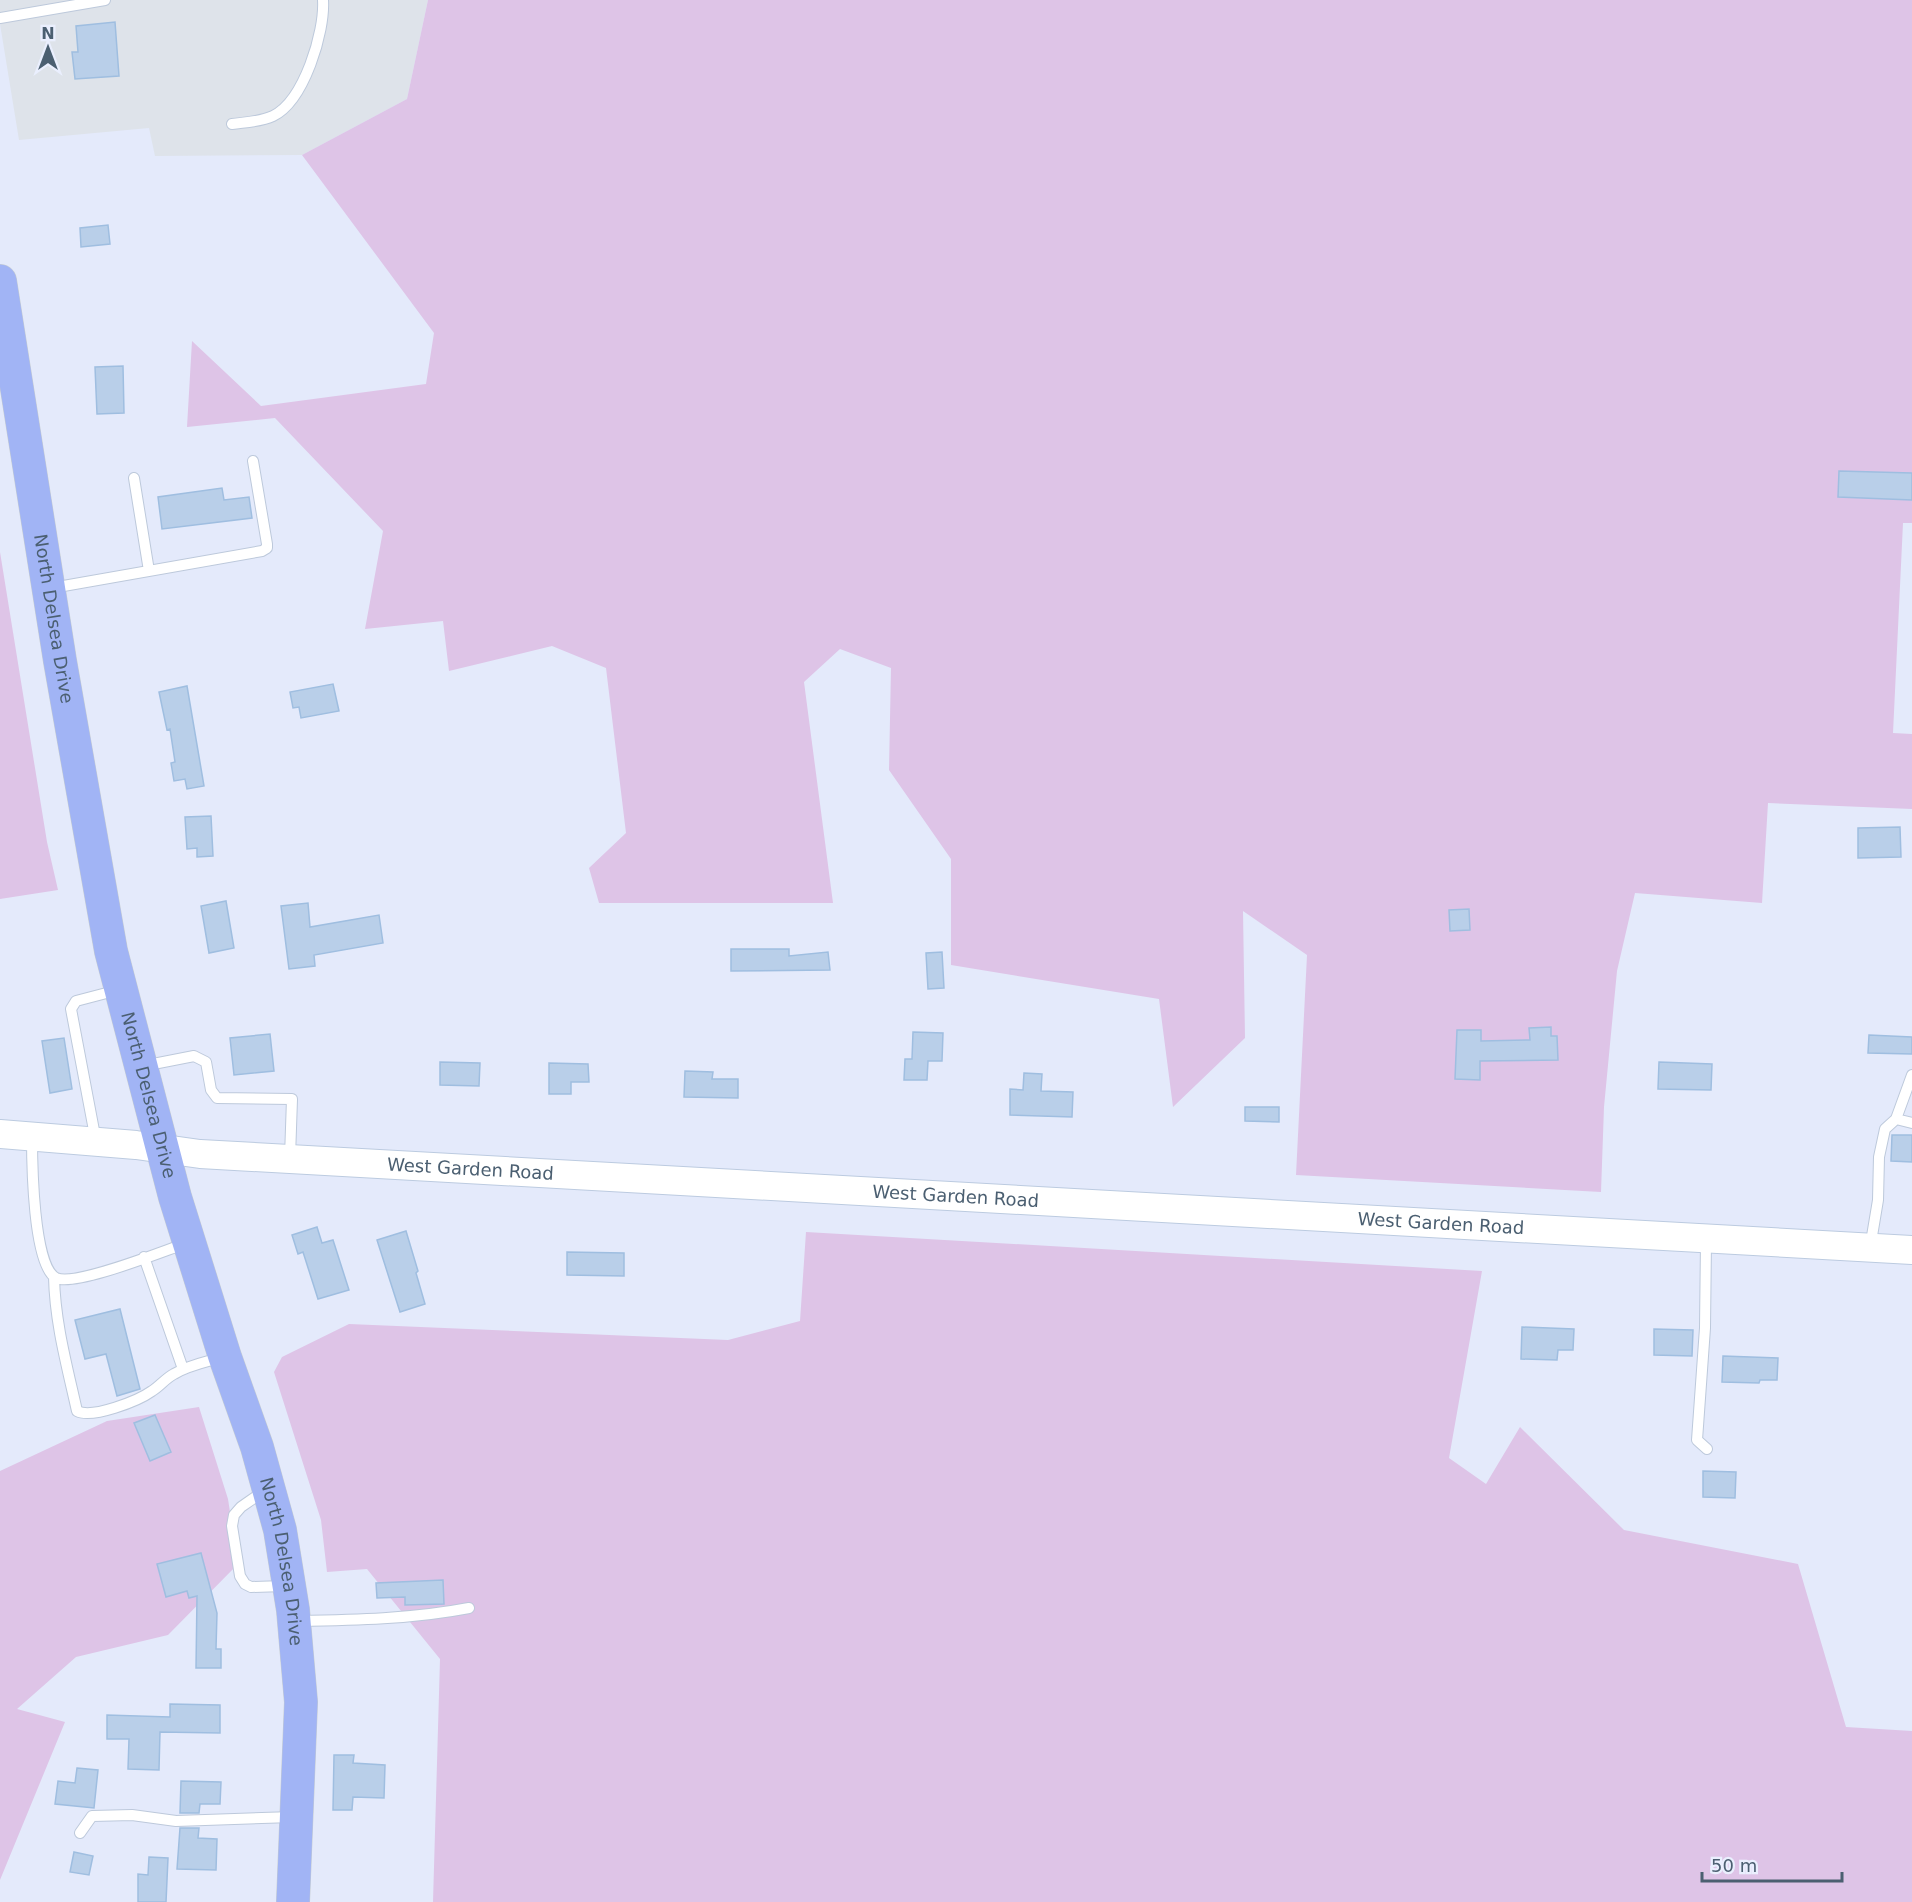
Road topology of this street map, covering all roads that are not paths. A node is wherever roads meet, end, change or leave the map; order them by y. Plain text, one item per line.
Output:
1 (105, 0) edge
2 (323, 0) edge
3 (0, 18) edge
4 (232, 124) dead end
5 (0, 281) edge
6 (253, 461) dead end
7 (134, 478) dead end
8 (149, 571) junction
9 (49, 589) junction
10 (120, 989) junction
11 (140, 1067) junction
12 (1912, 1075) edge
13 (1896, 1119) junction
14 (1912, 1123) edge
15 (0, 1134) edge
16 (32, 1136) junction
17 (96, 1142) junction
18 (162, 1149) junction
19 (290, 1159) junction
20 (1706, 1238) junction
21 (189, 1242) junction
22 (1870, 1248) junction
23 (1912, 1250) edge
24 (144, 1257) junction
25 (54, 1277) junction
26 (225, 1357) junction
27 (183, 1369) junction
28 (1707, 1449) dead end
29 (269, 1488) junction
30 (289, 1586) junction
31 (469, 1608) dead end
32 (294, 1621) junction
33 (297, 1817) junction
34 (80, 1833) dead end
35 (293, 1902) edge

1 - 3 lane
2 - 4 lane
5 - 9 main road, North Delsea Drive
6 - 8 lane
7 - 8 lane
8 - 9 lane
9 - 10 main road, North Delsea Drive
10 - 11 main road, North Delsea Drive
10 - 17 lane
11 - 18 main road, North Delsea Drive
11 - 19 lane
12 - 13 lane
13 - 14 lane
13 - 22 lane
15 - 16 main road, West Garden Road
16 - 17 main road, West Garden Road
16 - 25 lane
17 - 18 main road, West Garden Road
18 - 19 main road, West Garden Road
18 - 21 main road, North Delsea Drive
19 - 20 main road, West Garden Road
20 - 22 main road, West Garden Road
20 - 28 lane
21 - 24 lane
21 - 26 main road, North Delsea Drive
22 - 23 main road, West Garden Road
24 - 25 lane
24 - 27 lane
25 - 27 lane
26 - 27 lane
26 - 29 main road, North Delsea Drive
29 - 30 main road, North Delsea Drive
29 - 30 lane
30 - 32 main road, North Delsea Drive
31 - 32 lane
32 - 33 main road, North Delsea Drive
33 - 34 lane
33 - 35 main road, North Delsea Drive

